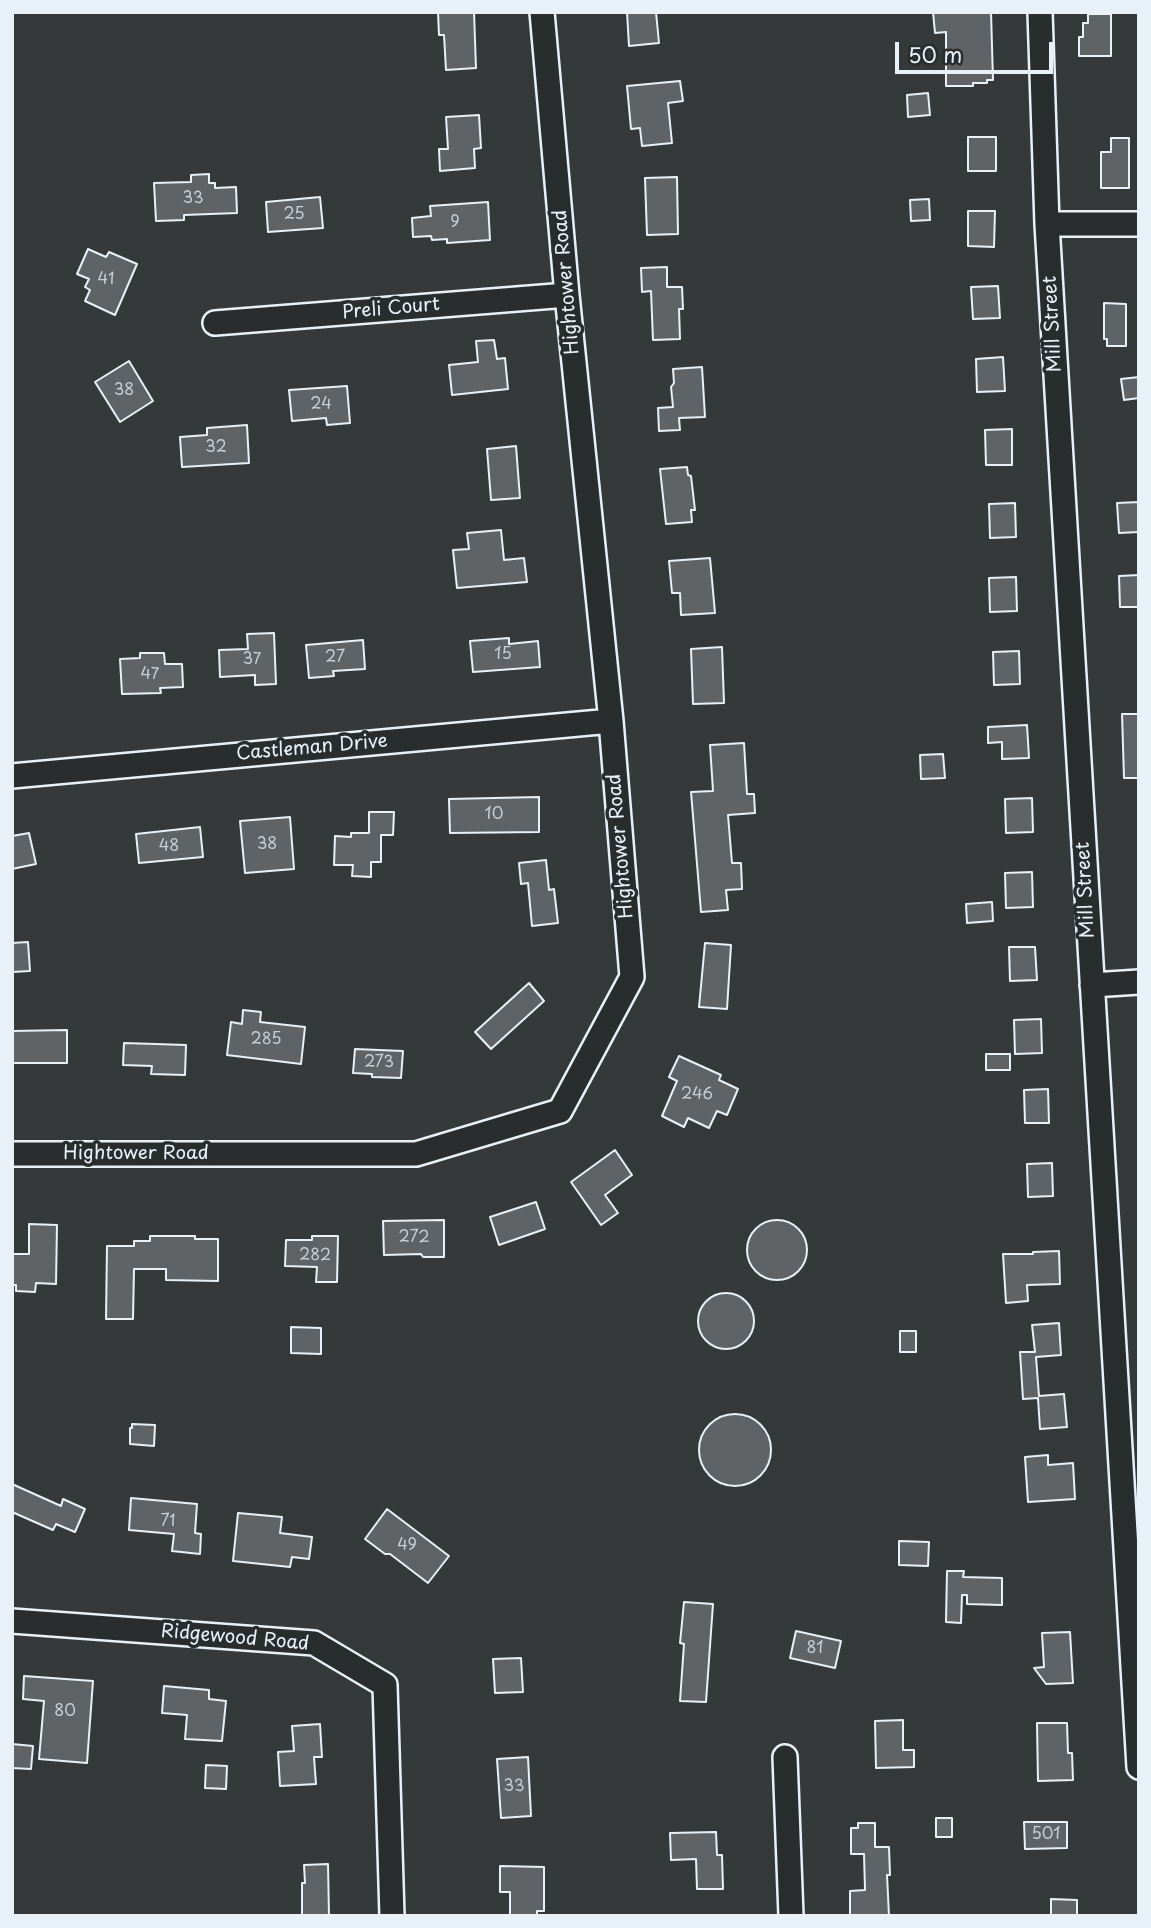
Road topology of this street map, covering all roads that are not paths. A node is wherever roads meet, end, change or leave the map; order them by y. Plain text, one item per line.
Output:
1 (542, 12) edge
2 (1040, 12) edge
3 (1047, 224) junction
4 (1139, 224) edge
5 (568, 295) junction
6 (215, 323) dead end
7 (611, 721) junction
8 (12, 776) edge
9 (1139, 982) edge
10 (1092, 985) junction
11 (12, 1154) edge
12 (12, 1621) edge
13 (785, 1757) dead end
14 (1139, 1767) edge
15 (392, 1916) edge
16 (791, 1916) edge

1 - 5 street, Hightower Road
2 - 3 street, Mill Street
3 - 4 street
3 - 10 street, Mill Street
5 - 6 street, Preli Court
5 - 7 street, Hightower Road
7 - 8 street, Castleman Drive
7 - 11 street, Hightower Road
9 - 10 street
10 - 14 street, Mill Street
12 - 15 street, Ridgewood Road
13 - 16 street

